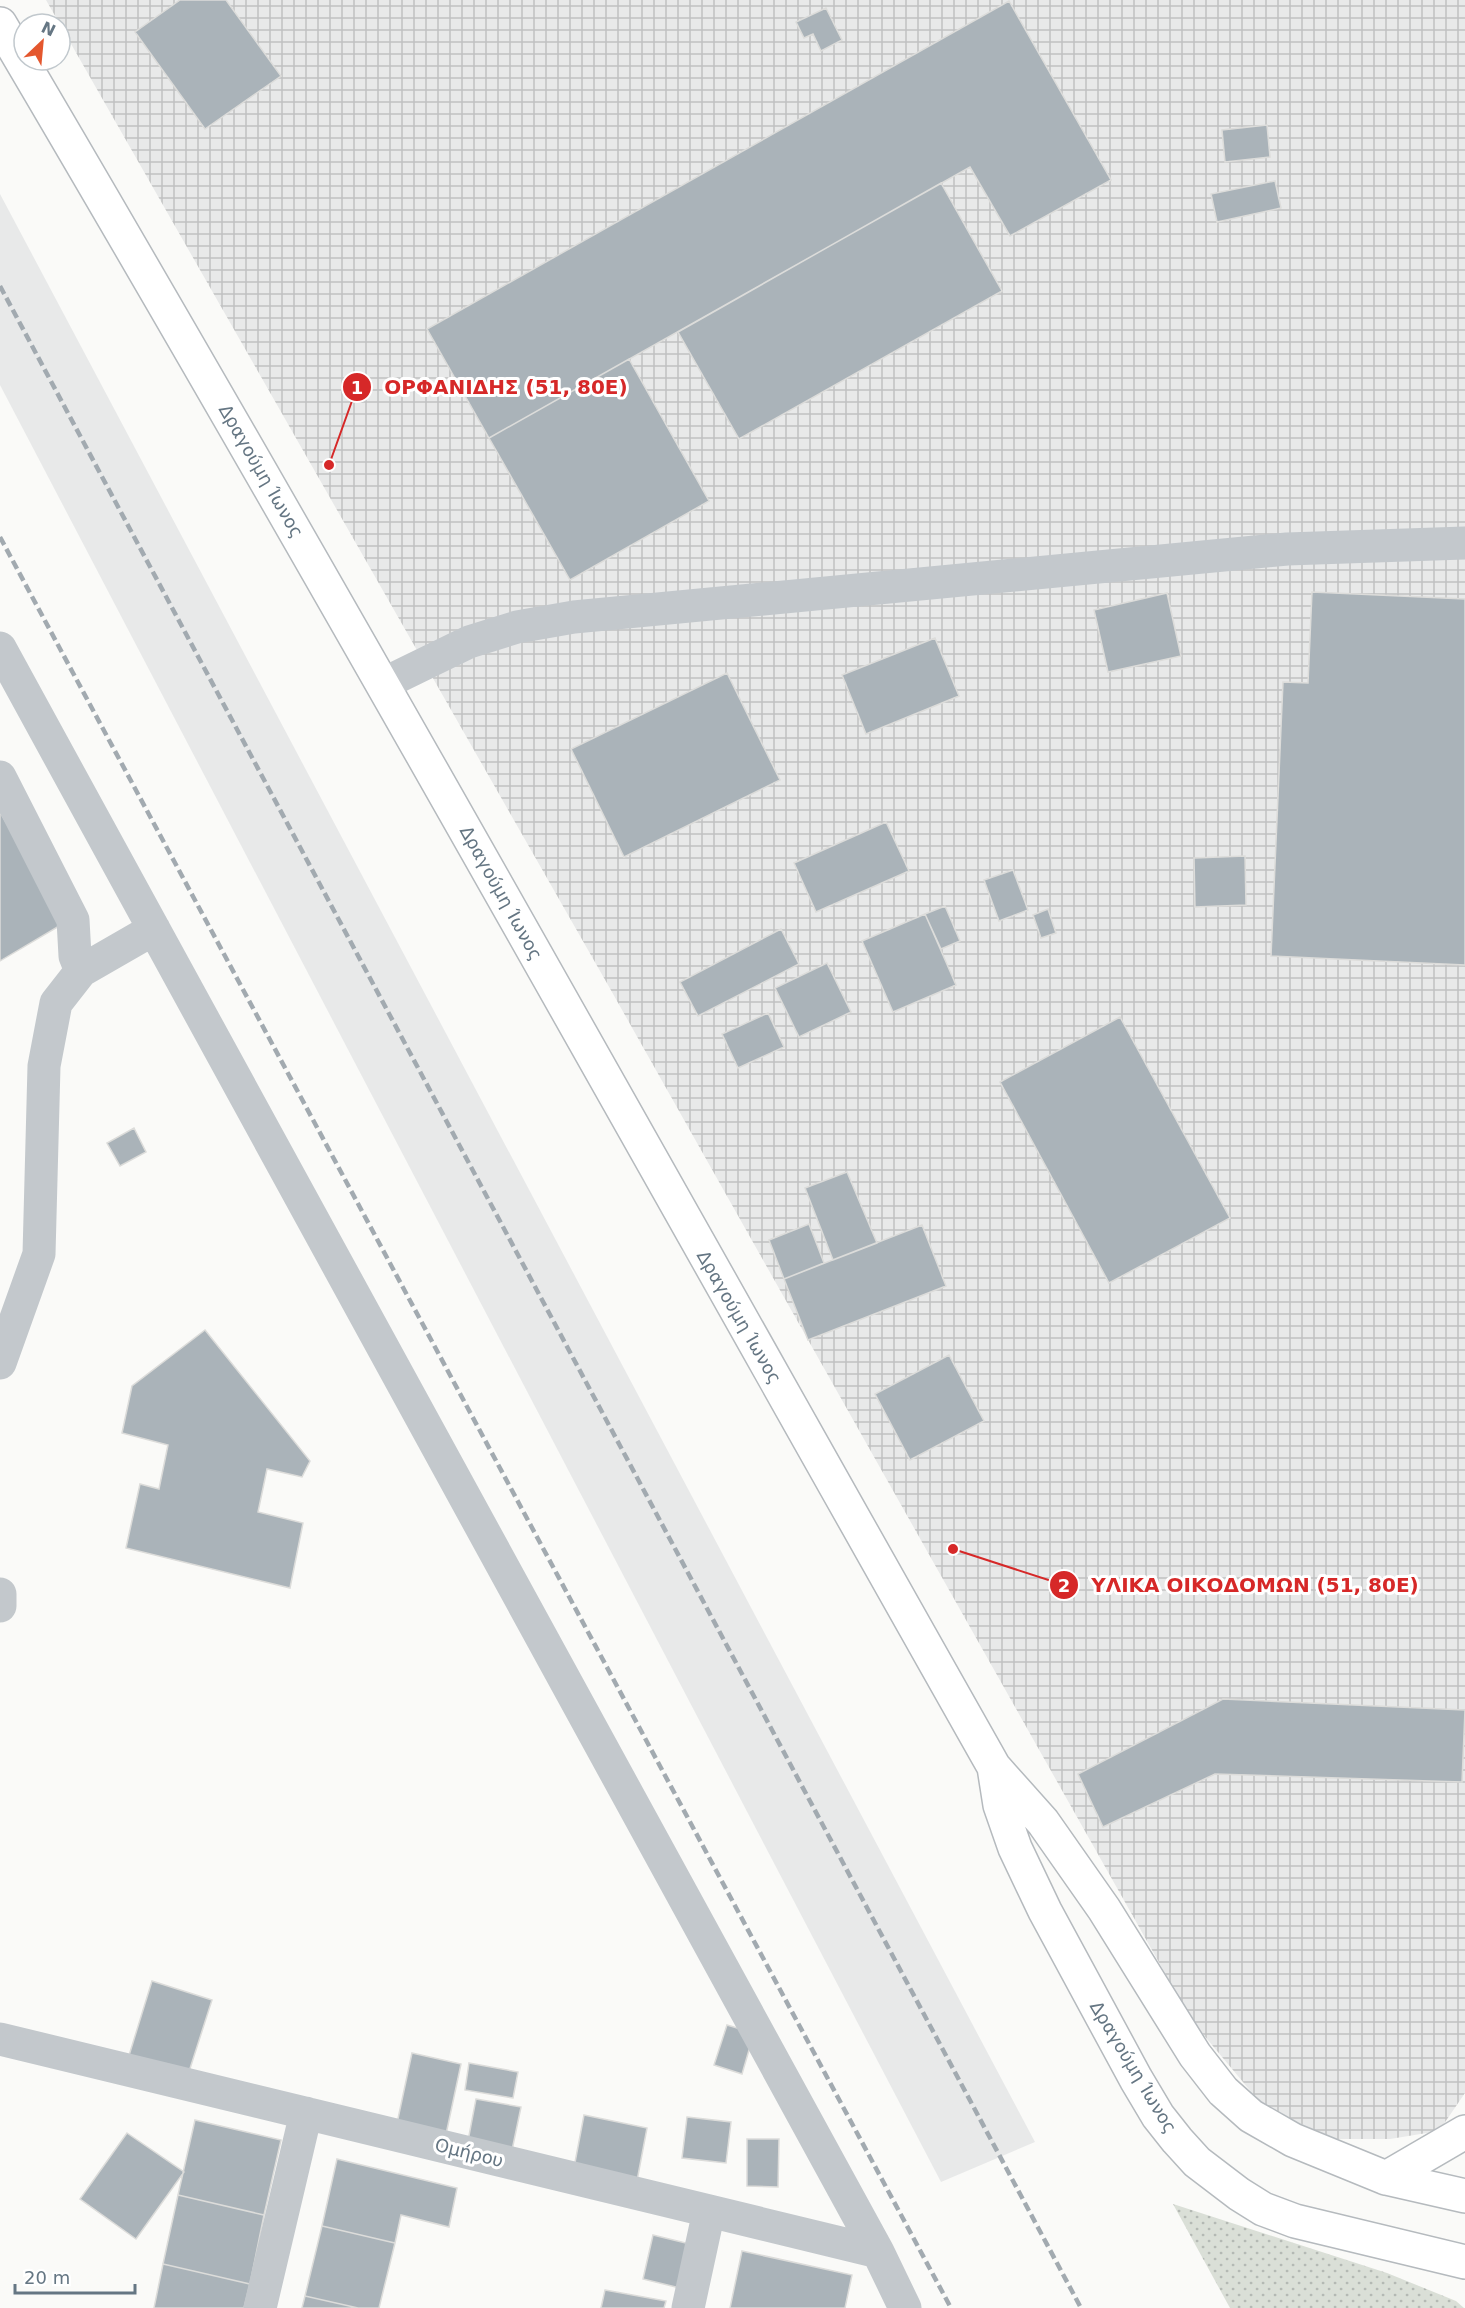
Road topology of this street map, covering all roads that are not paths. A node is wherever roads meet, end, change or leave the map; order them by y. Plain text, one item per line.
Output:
1 (0, 24) edge
2 (1465, 543) edge
3 (0, 648) edge
4 (383, 684) junction
5 (0, 777) edge
6 (154, 929) junction
7 (81, 971) junction
8 (0, 1363) edge
9 (0, 1594) edge
10 (0, 1606) edge
11 (994, 1767) junction
12 (0, 2038) edge
13 (306, 2113) junction
14 (1465, 2132) edge
15 (1386, 2178) junction
16 (1465, 2196) edge
17 (709, 2211) junction
18 (878, 2252) junction
19 (1465, 2262) edge
20 (260, 2308) edge
21 (688, 2308) edge
22 (905, 2308) edge

1 - 4 main road, Δραγούμη Ίωνος
2 - 4 street
3 - 6 street
4 - 11 main road, Δραγούμη Ίωνος
5 - 7 street
6 - 7 street
6 - 18 street
7 - 8 street
9 - 10 street
11 - 15 main road, Δραγούμη Ίωνος
11 - 19 main road, Δραγούμη Ίωνος
12 - 13 street, Ομήρου
13 - 17 street, Ομήρου
13 - 20 street
14 - 15 main road
15 - 16 main road, Δραγούμη Ίωνος
17 - 18 street, Ομήρου
17 - 21 street
18 - 22 street

